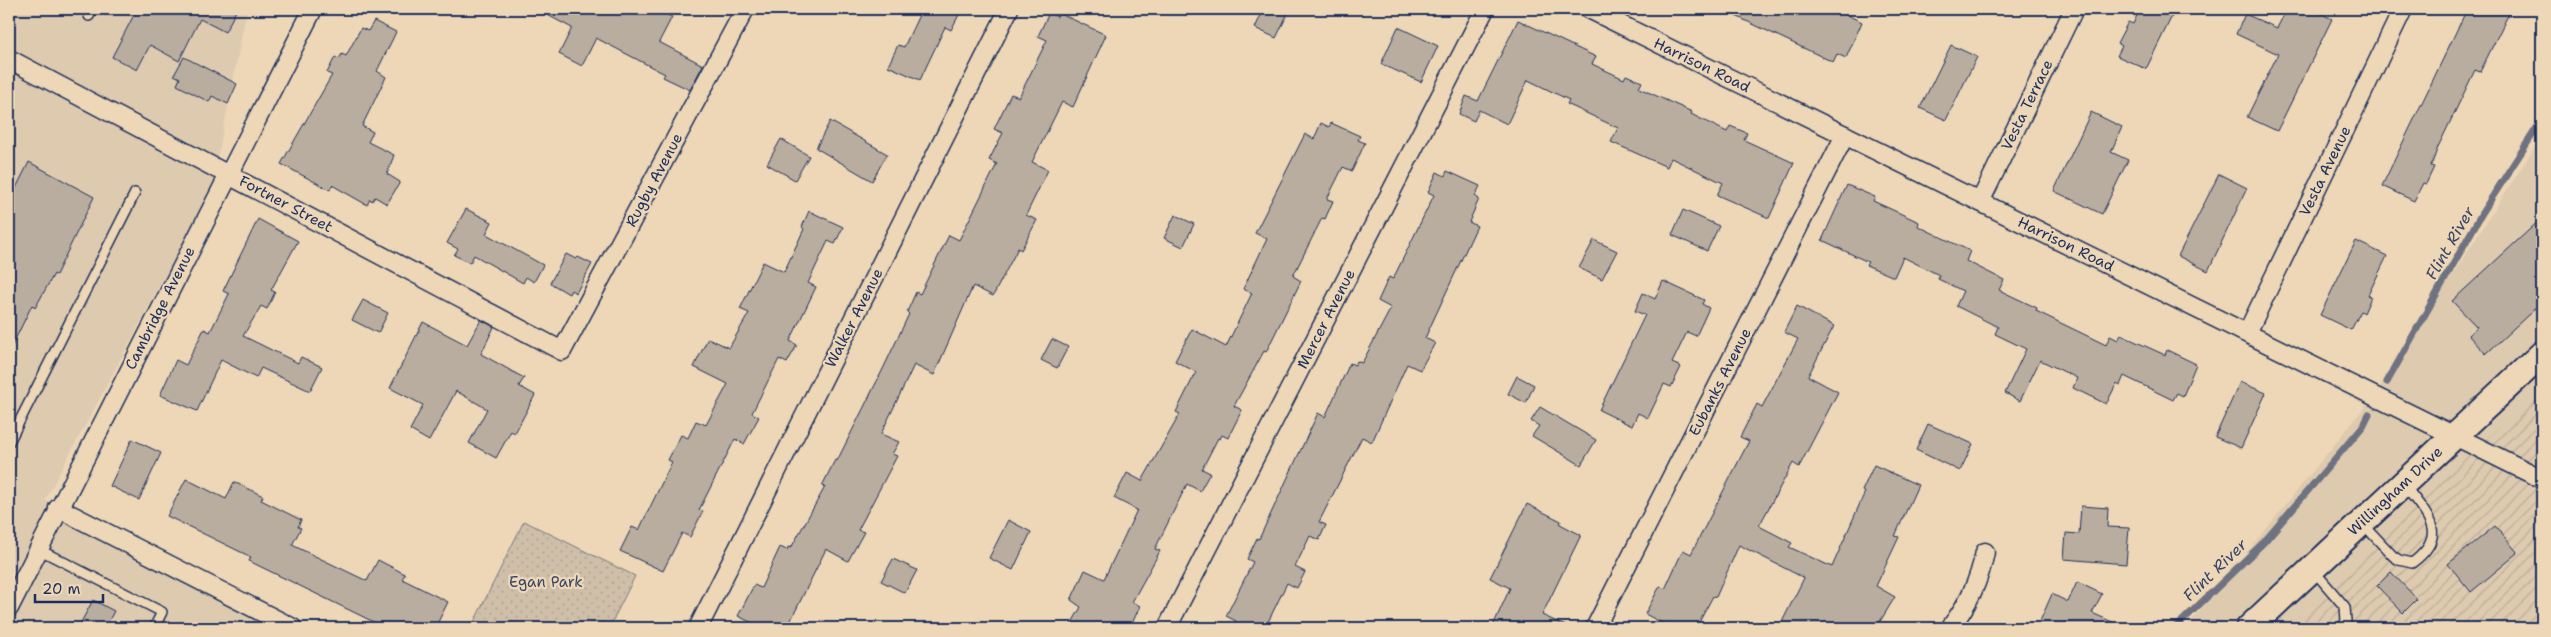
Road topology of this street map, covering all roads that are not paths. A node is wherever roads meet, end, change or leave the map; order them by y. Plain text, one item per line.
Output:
1 (312, 9) edge
2 (745, 9) edge
3 (1009, 9) edge
4 (1485, 9) edge
5 (1589, 9) edge
6 (2074, 9) edge
7 (2403, 9) edge
8 (1611, 14) edge
9 (9, 59) edge
10 (1845, 135) junction
11 (228, 173) junction
12 (135, 193) dead end
13 (1980, 202) junction
14 (2247, 333) junction
15 (562, 351) joint
16 (2542, 354) edge
17 (2454, 436) junction
18 (9, 442) edge
19 (2542, 480) edge
20 (2403, 484) junction
21 (58, 508) junction
22 (2362, 522) junction
23 (38, 549) junction
24 (1985, 552) dead end
25 (2312, 569) junction
26 (9, 608) edge
27 (154, 628) edge
28 (293, 628) edge
29 (698, 628) edge
30 (1167, 628) edge
31 (1595, 628) edge
32 (1950, 628) edge
33 (2249, 628) edge
34 (2342, 628) edge

1 - 11 street, Cambridge Avenue
2 - 15 street, Rugby Avenue
3 - 29 street, Walker Avenue
4 - 30 street, Mercer Avenue
5 - 8 street, Harrison Road
6 - 13 street, Vesta Terrace
7 - 14 street, Vesta Avenue
8 - 10 street, Harrison Road
9 - 11 street, Fortner Street
10 - 13 street, Harrison Road
10 - 31 street, Eubanks Avenue
11 - 15 street, Fortner Street
11 - 21 street, Cambridge Avenue
12 - 18 lane
13 - 14 street, Harrison Road
14 - 17 street, Harrison Road
16 - 17 street, Willingham Drive
17 - 19 street, Harrison Road
17 - 20 street, Willingham Drive
20 - 22 street, Willingham Drive
20 - 22 lane
21 - 23 street, Cambridge Avenue
21 - 28 street
22 - 25 street, Willingham Drive
23 - 26 street, Cambridge Avenue
23 - 27 lane
24 - 32 street
25 - 33 street, Willingham Drive
25 - 34 lane

